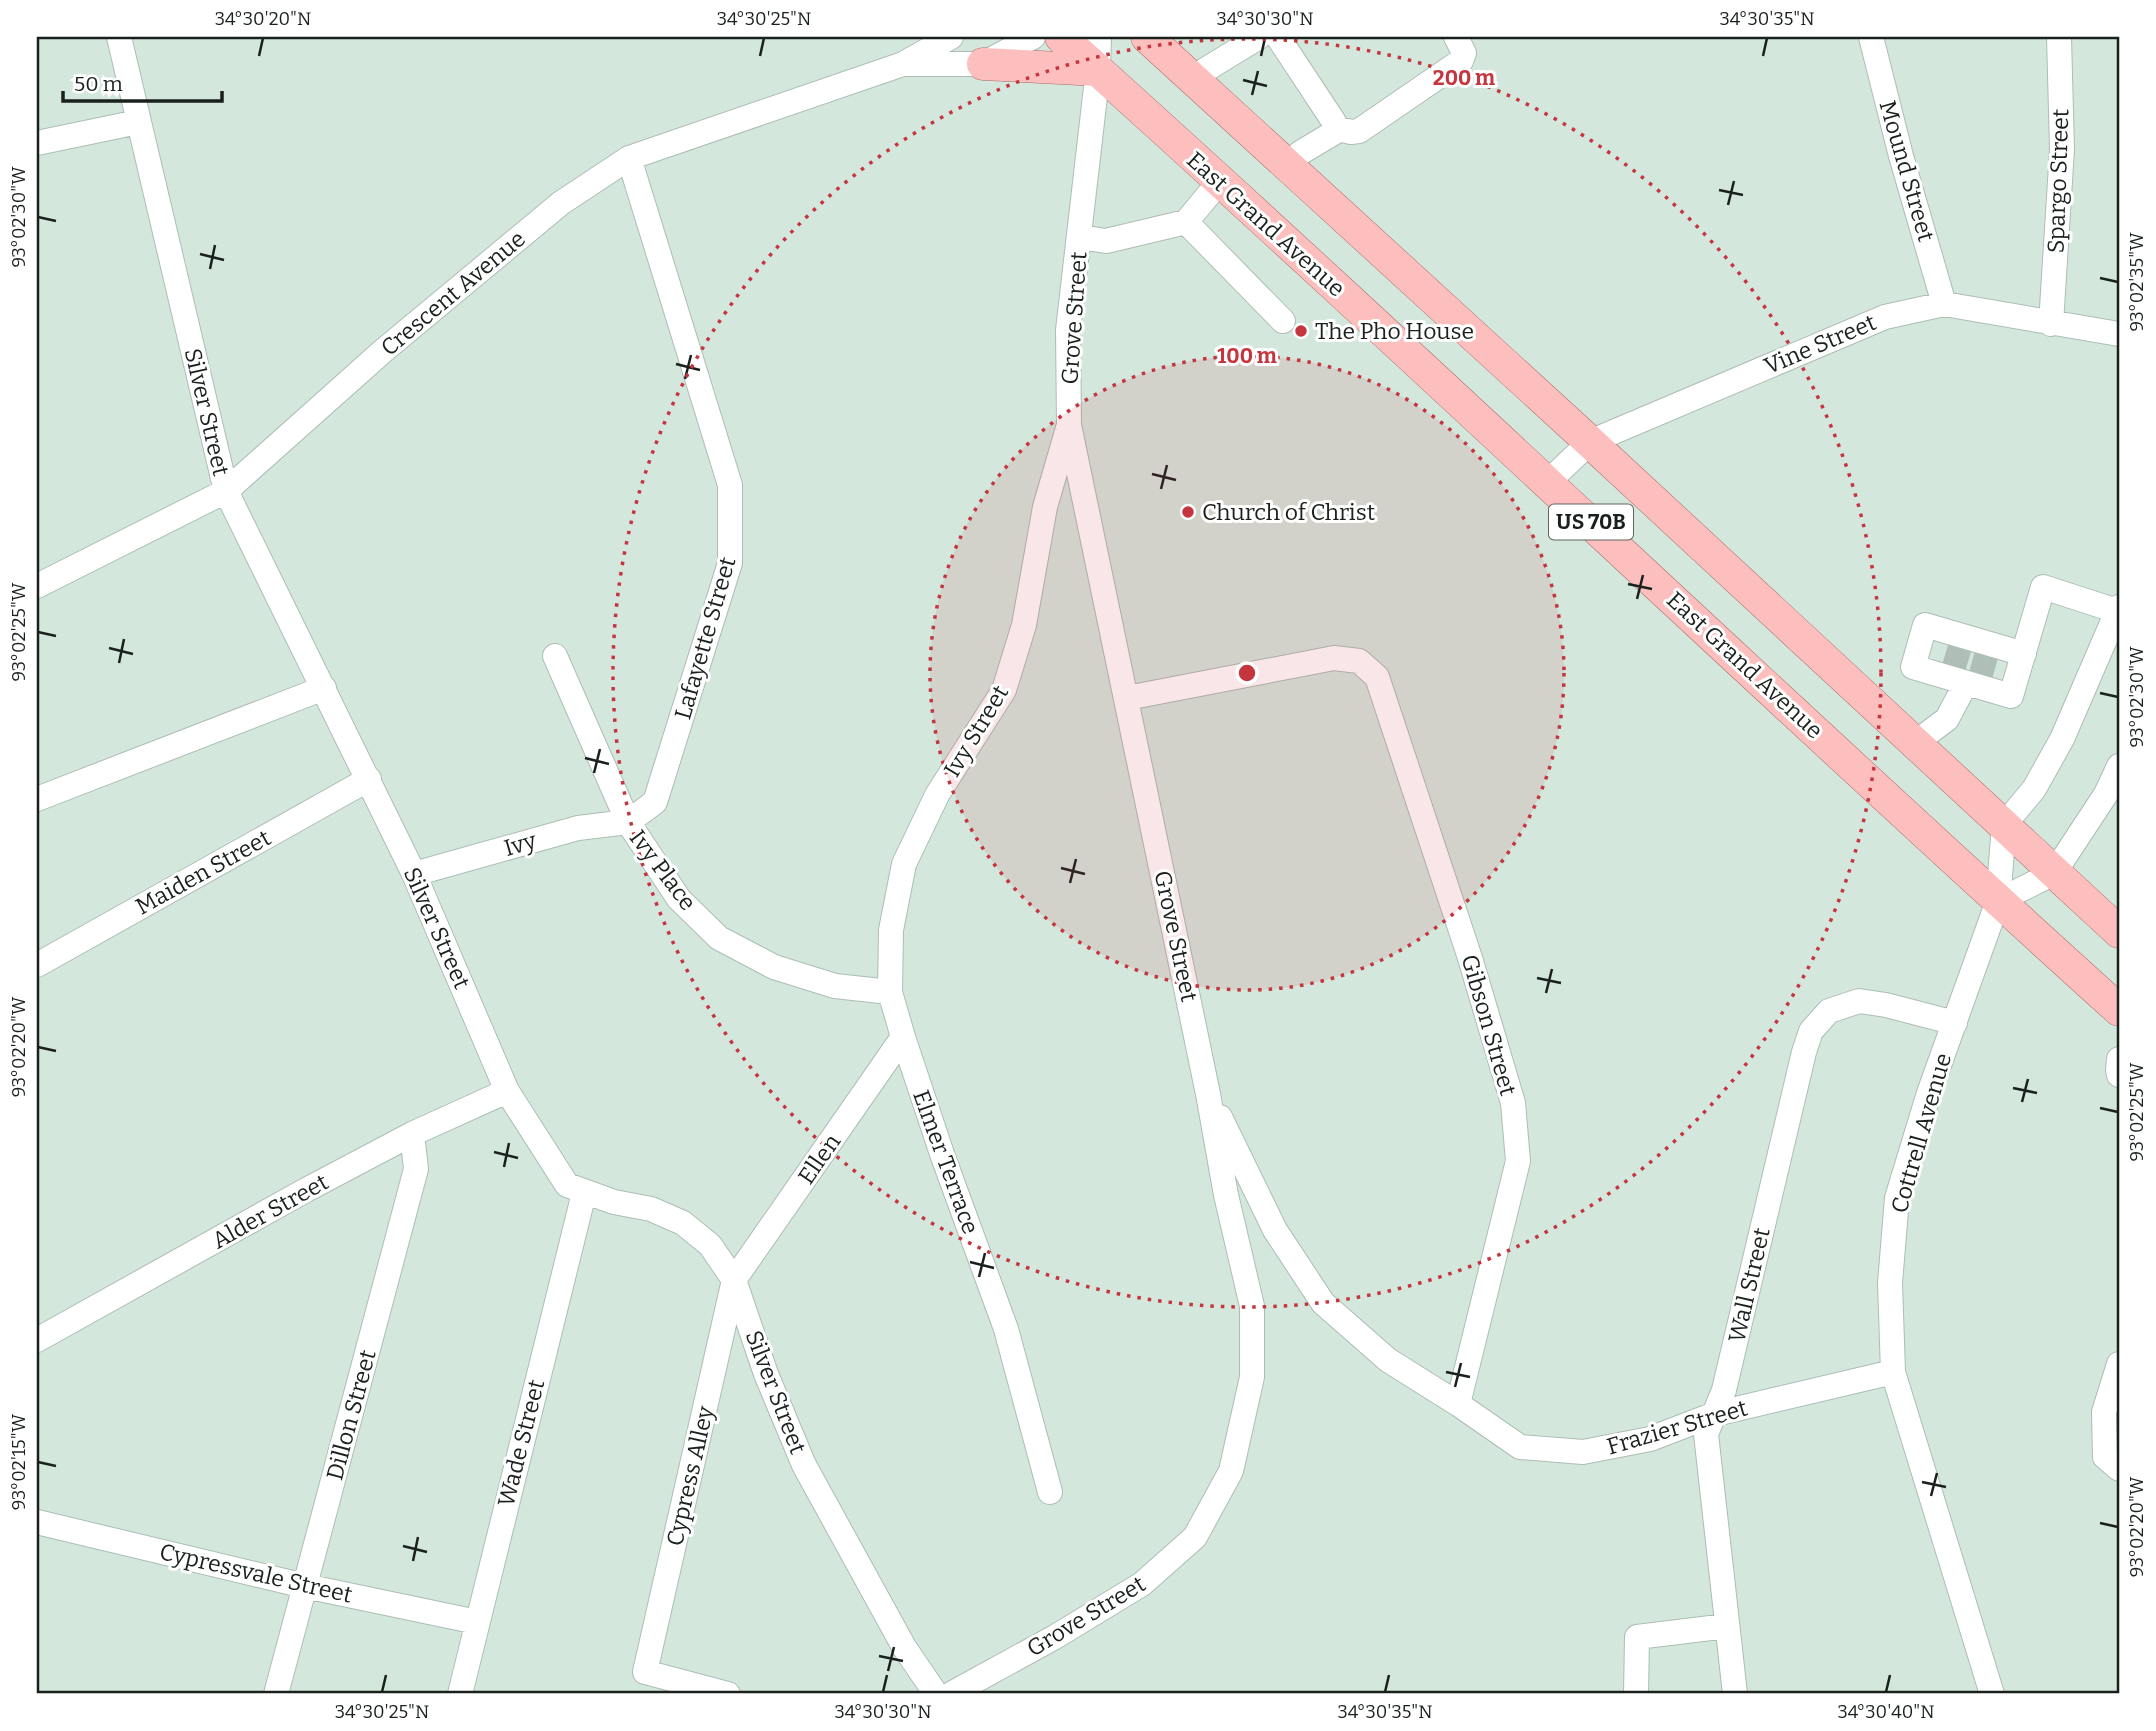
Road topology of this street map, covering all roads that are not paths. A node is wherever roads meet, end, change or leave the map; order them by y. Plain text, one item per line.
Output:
1 (120, 37) edge
2 (951, 37) edge
3 (1033, 37) edge
4 (1061, 37) edge
5 (1099, 37) edge
6 (1147, 37) edge
7 (1259, 37) edge
8 (1278, 37) edge
9 (1456, 37) edge
10 (1871, 37) edge
11 (2059, 37) edge
12 (903, 64) junction
13 (983, 64) junction
14 (1098, 70) junction
15 (1192, 78) junction
16 (138, 122) junction
17 (1334, 128) junction
18 (37, 143) edge
19 (629, 158) junction
20 (1287, 165) junction
21 (1220, 181) junction
22 (1186, 222) junction
23 (1080, 237) junction
24 (1944, 304) junction
25 (1283, 321) dead end
26 (2051, 324) junction
27 (2119, 334) edge
28 (1069, 425) junction
29 (1590, 442) junction
30 (1548, 482) junction
31 (226, 491) junction
32 (37, 586) edge
33 (2118, 609) edge
34 (2024, 654) junction
35 (555, 656) dead end
36 (1970, 664) junction
37 (324, 688) junction
38 (1126, 698) junction
39 (1915, 743) junction
40 (2119, 766) edge
41 (369, 779) junction
42 (37, 799) edge
43 (628, 822) junction
44 (2004, 825) junction
45 (2054, 873) junction
46 (414, 874) junction
47 (1998, 901) junction
48 (2119, 932) edge
49 (37, 965) edge
50 (890, 992) junction
51 (2119, 1010) edge
52 (1955, 1023) junction
53 (902, 1037) junction
54 (2119, 1059) edge
55 (2119, 1075) edge
56 (507, 1091) junction
57 (1208, 1094) junction
58 (412, 1134) junction
59 (584, 1193) junction
60 (734, 1280) junction
61 (37, 1340) edge
62 (2119, 1364) edge
63 (1893, 1372) junction
64 (1458, 1404) junction
65 (1714, 1414) junction
66 (2119, 1469) edge
67 (1050, 1492) dead end
68 (37, 1522) edge
69 (305, 1586) junction
70 (477, 1622) junction
71 (1727, 1626) junction
72 (276, 1694) edge
73 (460, 1694) edge
74 (728, 1694) edge
75 (936, 1694) edge
76 (951, 1694) edge
77 (1636, 1694) edge
78 (1734, 1694) edge
79 (1992, 1694) edge

1 - 16 street, Silver Street
2 - 12 street, Crescent Avenue
3 - 13 street, Crescent Avenue
4 - 14 main road, East Grand Avenue / US 70B
5 - 14 street, Grove Street
6 - 15 main road, US 70B
7 - 15 street
8 - 17 street
9 - 17 street
10 - 24 street, Mound Street
11 - 26 street, Spargo Street
12 - 13 street, Crescent Avenue
12 - 19 street, Crescent Avenue
13 - 14 main road
14 - 21 main road, East Grand Avenue / US 70B
14 - 23 street, Grove Street
15 - 20 main road, US 70B
16 - 18 street
16 - 31 street, Silver Street
17 - 20 street
19 - 31 street, Crescent Avenue
19 - 43 street, Lafayette Street
20 - 29 main road, US 70B
21 - 22 street
21 - 30 main road, East Grand Avenue / US 70B
22 - 23 street
22 - 25 street
23 - 28 street, Grove Street
24 - 26 street, Vine Street
24 - 29 street, Vine Street
26 - 27 street, Vine Street
28 - 38 street, Grove Street
28 - 50 street, Ivy Street
29 - 30 street, Vine Street
29 - 39 main road, US 70B
30 - 47 main road, East Grand Avenue / US 70B
31 - 32 street, Crescent Avenue
31 - 37 street, Silver Street
33 - 34 street
33 - 44 street
34 - 36 street
34 - 36 street
35 - 43 street, Ivy Place
36 - 39 street
37 - 41 street, Silver Street
37 - 42 street
38 - 57 street, Grove Street
38 - 64 street, Gibson Street
39 - 44 main road, US 70B
40 - 45 street
41 - 46 street, Silver Street
41 - 49 street, Maiden Street
43 - 46 street, Ivy
43 - 50 street, Ivy Place
44 - 45 main road, US 70B
44 - 47 street, Cottrell Avenue
45 - 47 street
45 - 48 main road, US 70B
46 - 56 street, Silver Street
47 - 51 main road, East Grand Avenue / US 70B
47 - 52 street, Cottrell Avenue
50 - 53 street, Elmer Terrace
52 - 63 street, Cottrell Avenue
52 - 65 street, Wall Street
53 - 60 street, Ellen
53 - 67 street, Elmer Terrace
54 - 55 street
56 - 58 street, Alder Street
56 - 59 street, Silver Street
57 - 64 street, Frazier Street
57 - 76 street, Grove Street
58 - 61 street, Alder Street
58 - 69 street, Dillon Street
59 - 60 street, Silver Street
59 - 70 street, Wade Street
60 - 74 street, Cypress Alley
60 - 75 street, Silver Street
62 - 66 street
63 - 65 street, Frazier Street
63 - 79 street, Cottrell Avenue
64 - 65 street, Frazier Street
65 - 71 street, Wall Street
68 - 69 street, Cypressvale Street
69 - 70 street, Cypressvale Street
69 - 72 street, Dillon Street
70 - 73 street, Wade Street
71 - 77 street
71 - 78 street, Wall Street

